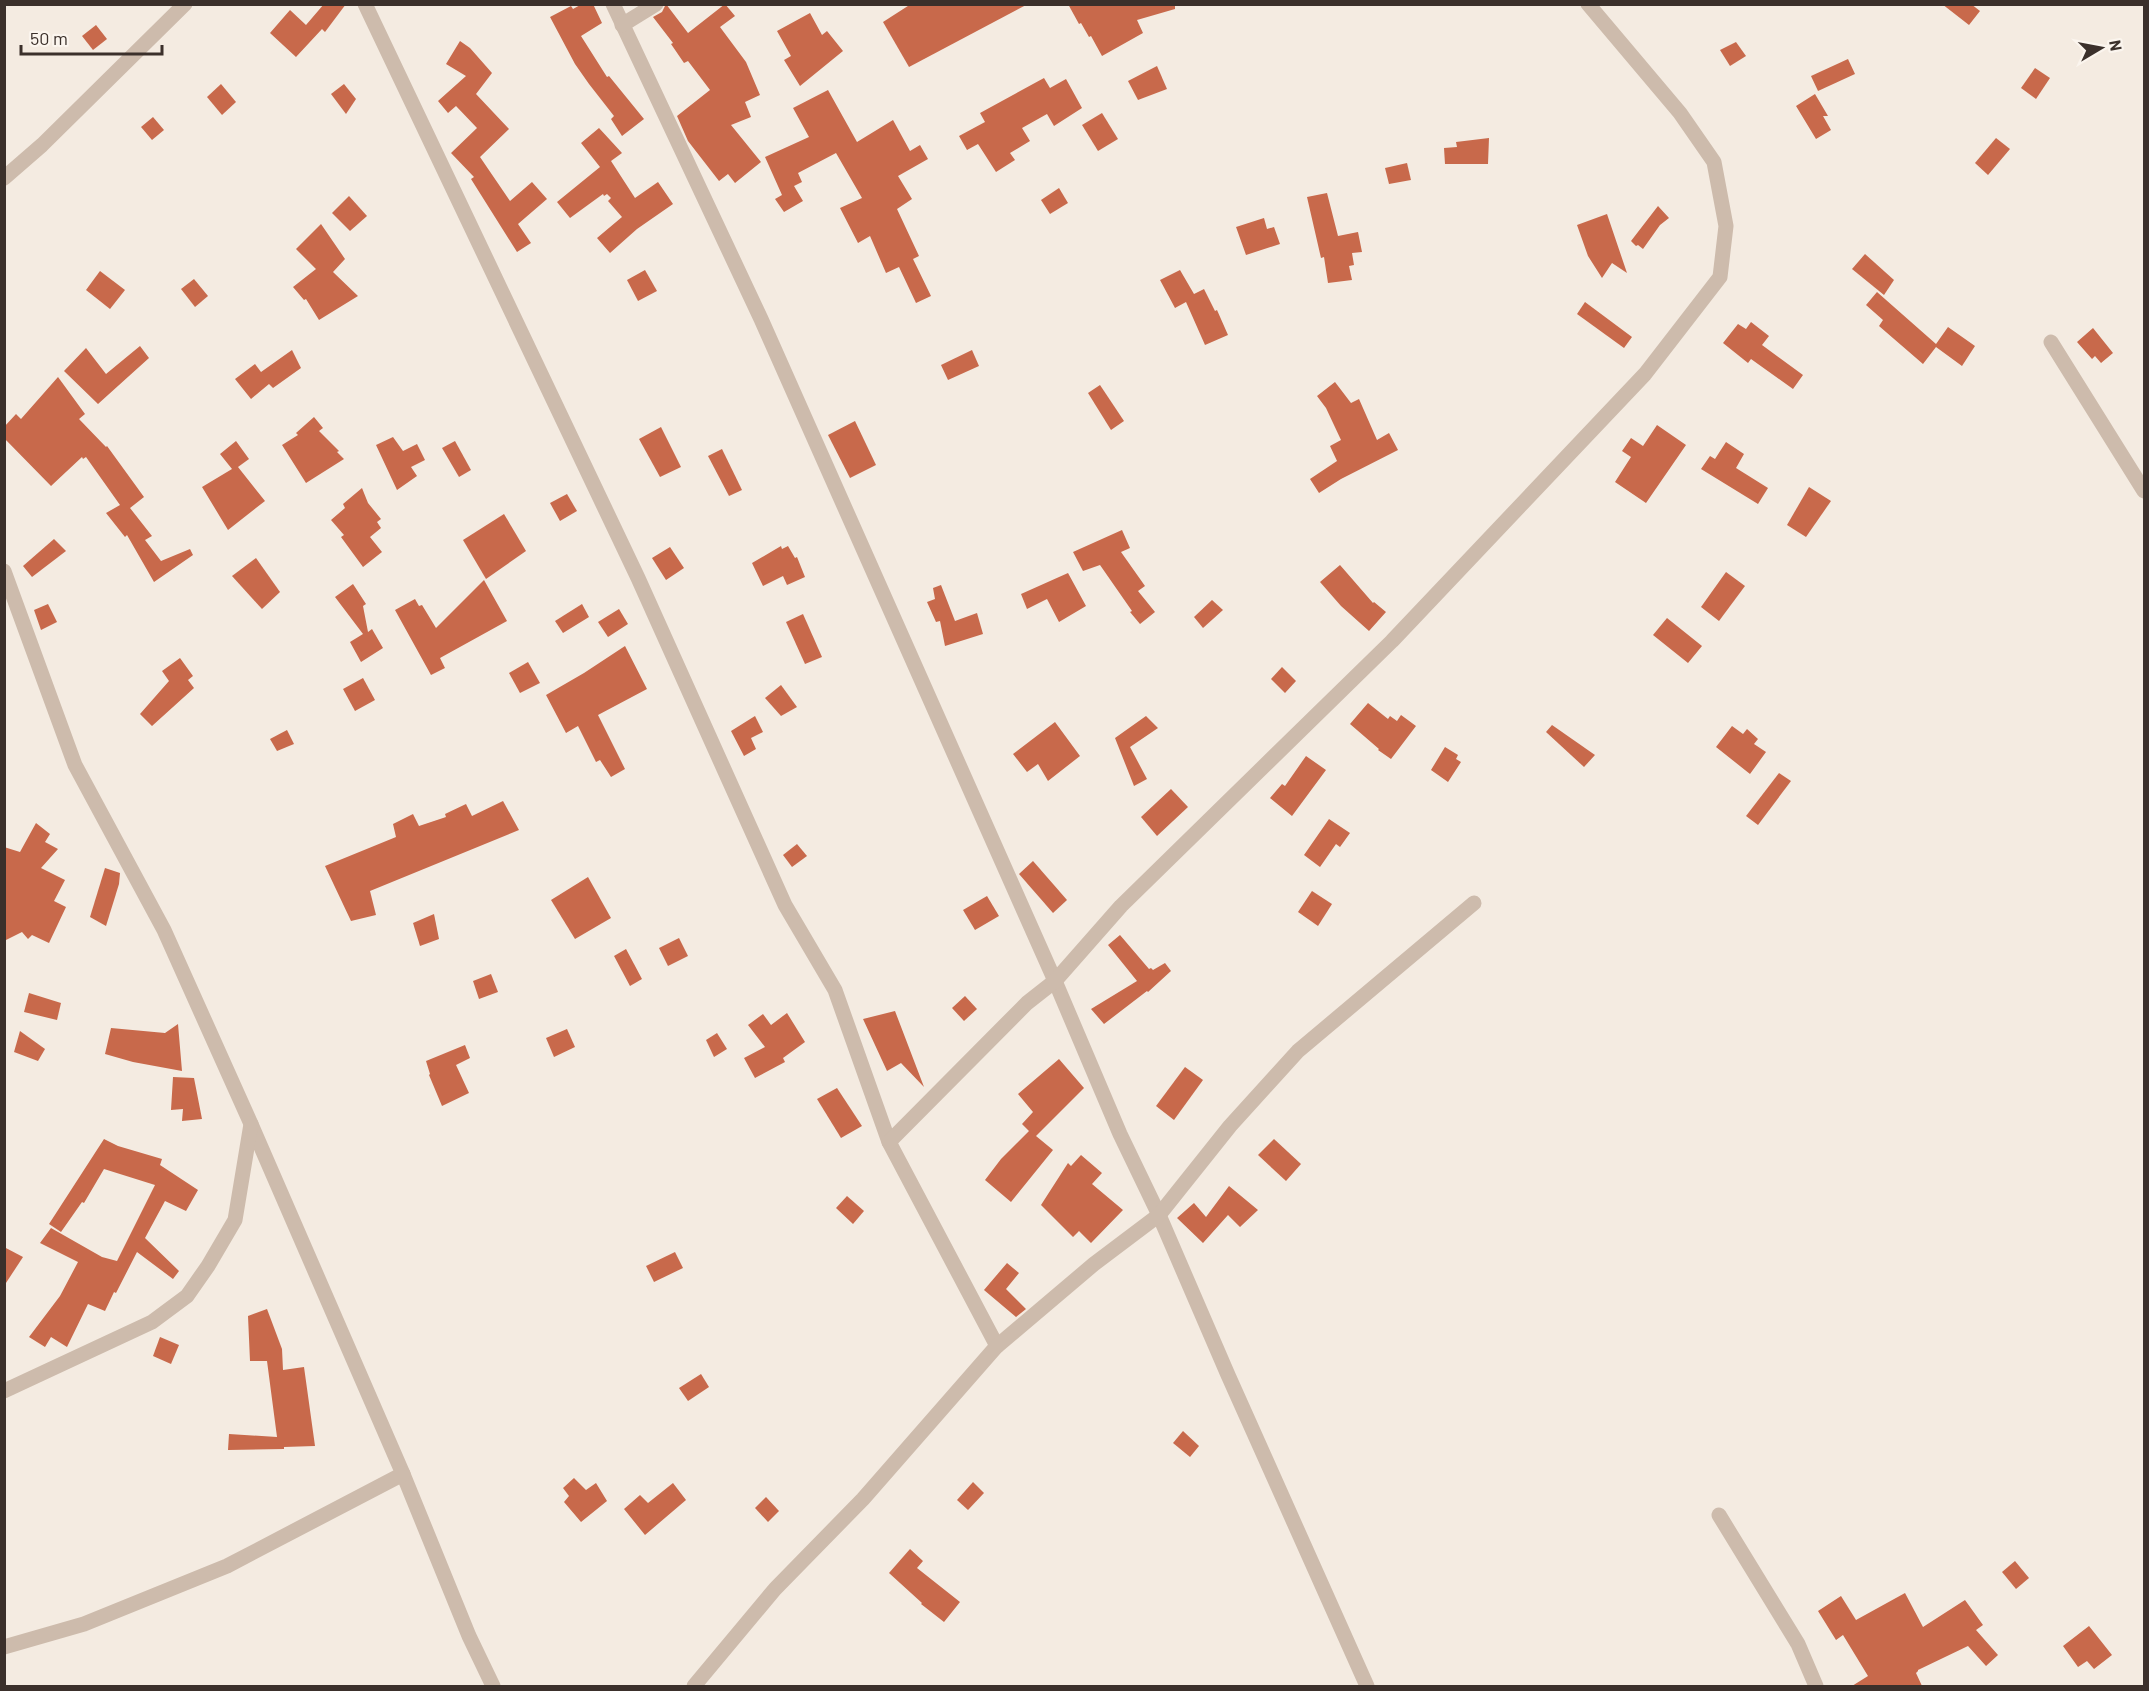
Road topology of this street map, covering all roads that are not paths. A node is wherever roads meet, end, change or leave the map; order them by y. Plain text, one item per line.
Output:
1 (185, 4) edge
2 (365, 4) edge
3 (613, 4) edge
4 (656, 4) edge
5 (1588, 4) edge
6 (622, 25) junction
7 (4, 178) edge
8 (2051, 342) dead end
9 (2145, 491) edge
10 (4, 571) edge
11 (1474, 903) dead end
12 (1055, 981) junction
13 (251, 1124) junction
14 (889, 1142) junction
15 (1159, 1215) junction
16 (998, 1346) junction
17 (4, 1391) edge
18 (403, 1474) junction
19 (1719, 1515) dead end
20 (4, 1647) edge
21 (493, 1686) edge
22 (694, 1686) edge
23 (1367, 1686) edge
24 (1816, 1686) edge

1 - 7 street
2 - 14 street
3 - 6 street
4 - 6 street
5 - 12 street
6 - 12 street
8 - 9 street
10 - 13 street
11 - 15 street
12 - 14 street
12 - 15 street
13 - 17 street
13 - 18 street
14 - 16 street
15 - 16 street
15 - 23 street
16 - 22 street
18 - 20 street
18 - 21 street
19 - 24 street

